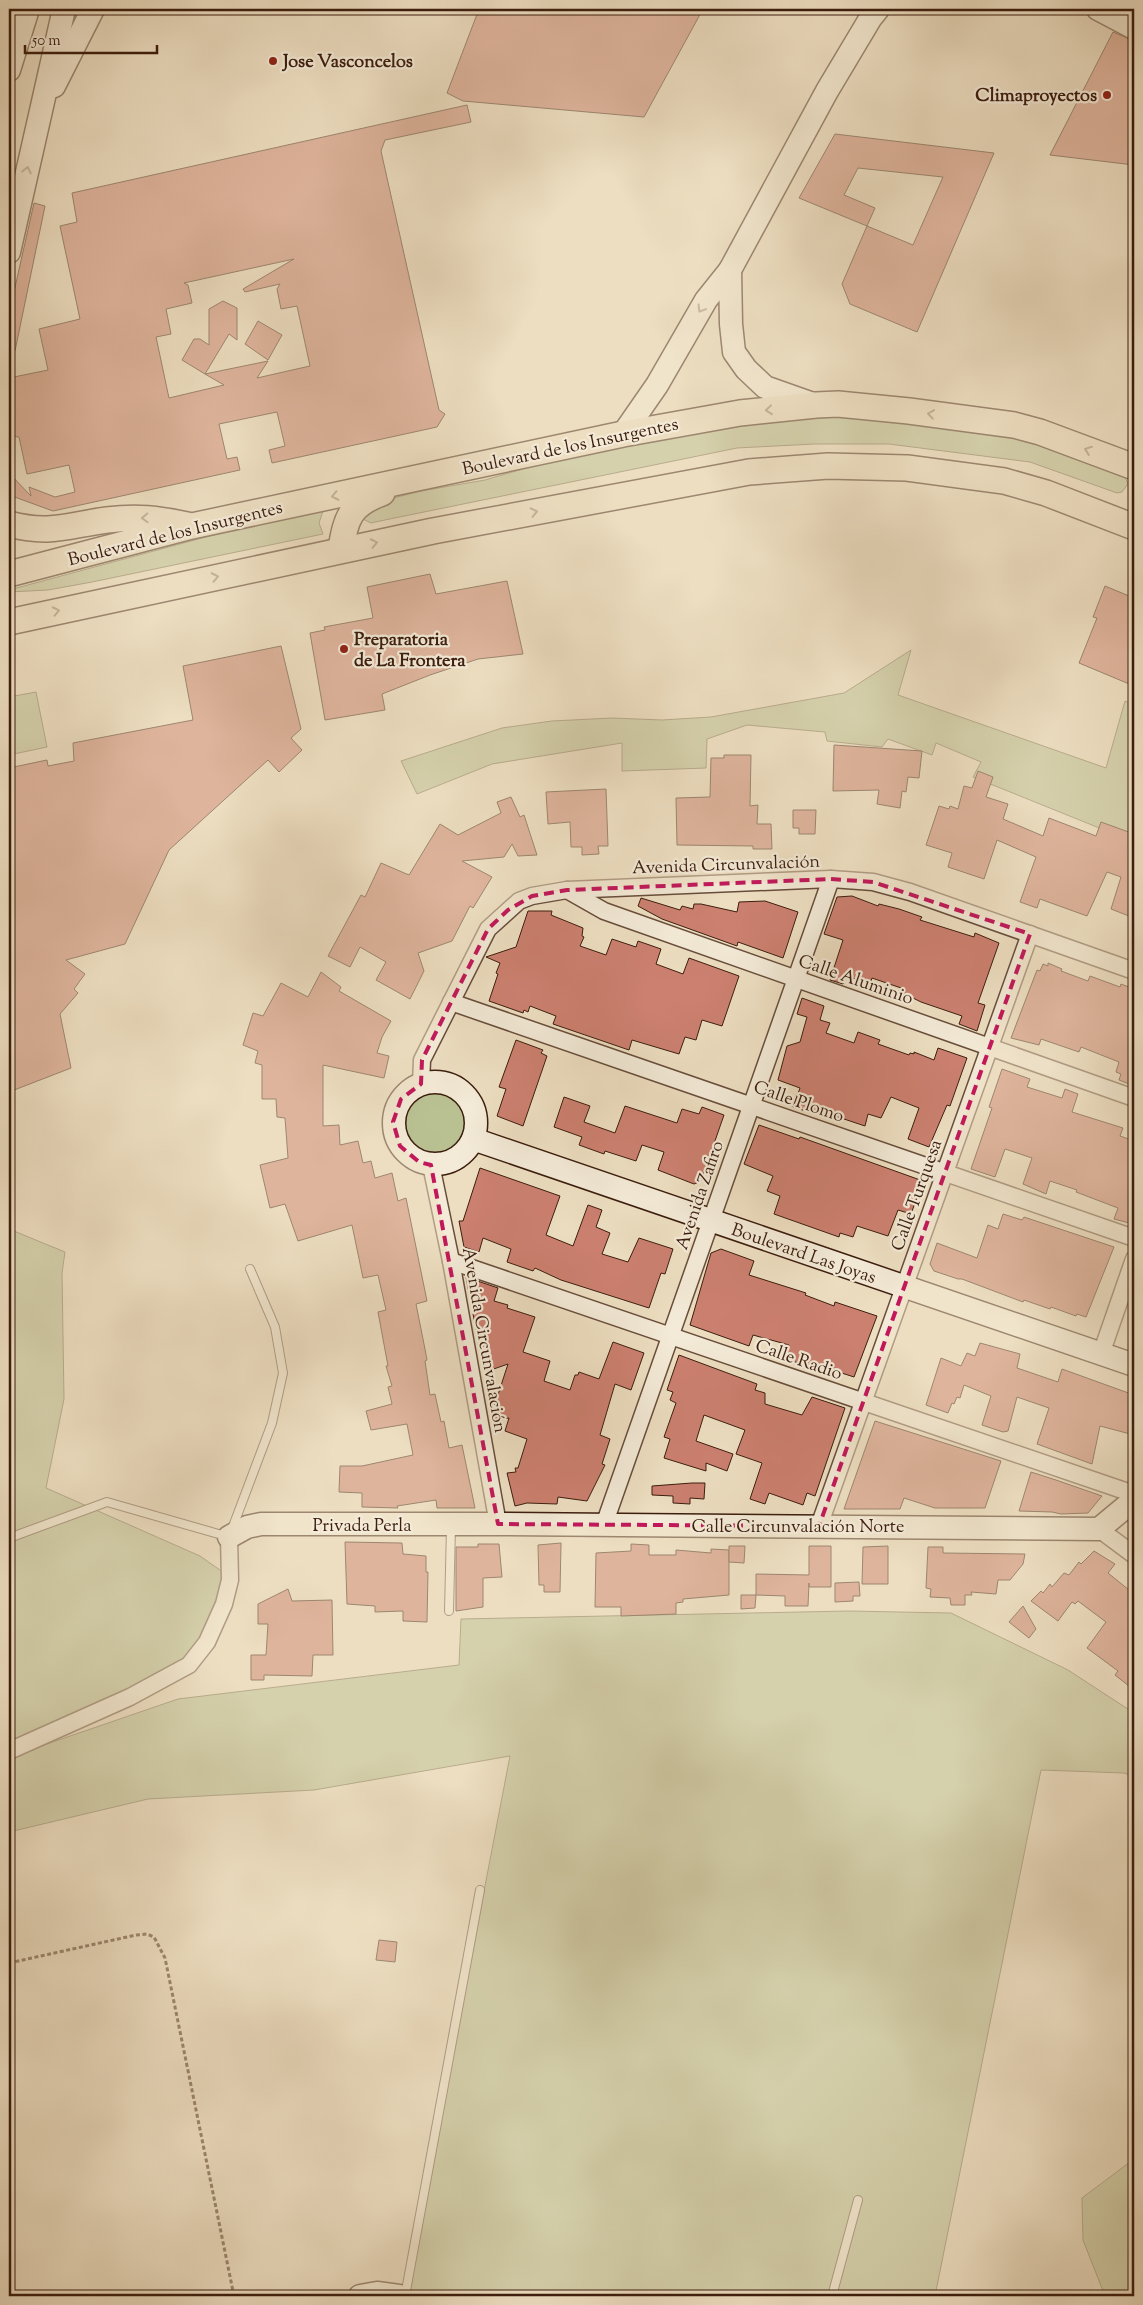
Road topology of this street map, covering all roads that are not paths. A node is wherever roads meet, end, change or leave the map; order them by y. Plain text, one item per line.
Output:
1 (28, 9) edge
2 (64, 9) edge
3 (93, 9) edge
4 (1098, 9) edge
5 (874, 12) edge
6 (1134, 28) edge
7 (9, 70) edge
8 (39, 114) junction
9 (9, 252) edge
10 (730, 270) junction
11 (816, 405) junction
12 (623, 434) junction
13 (1134, 467) edge
14 (444, 473) junction
15 (9, 524) edge
16 (192, 526) junction
17 (1134, 527) edge
18 (341, 550) junction
19 (9, 574) edge
20 (9, 622) edge
21 (831, 879) junction
22 (568, 890) junction
23 (1030, 934) junction
24 (1134, 971) edge
25 (796, 979) junction
26 (451, 1002) junction
27 (990, 1047) junction
28 (421, 1084) junction
29 (1134, 1098) edge
30 (751, 1106) junction
31 (473, 1139) junction
32 (432, 1165) junction
33 (945, 1173) junction
34 (711, 1221) junction
35 (1134, 1238) edge
36 (1134, 1260) edge
37 (451, 1261) junction
38 (250, 1269) dead end
39 (904, 1287) junction
40 (670, 1336) junction
41 (1101, 1354) junction
42 (1134, 1366) edge
43 (863, 1402) junction
44 (1134, 1494) edge
45 (1134, 1500) edge
46 (498, 1524) junction
47 (451, 1525) junction
48 (604, 1525) junction
49 (819, 1526) junction
50 (1099, 1529) junction
51 (230, 1537) junction
52 (9, 1538) edge
53 (1134, 1555) edge
54 (449, 1611) dead end
55 (9, 1751) edge
56 (480, 1890) dead end
57 (858, 2200) dead end
58 (360, 2296) edge
59 (399, 2296) edge
60 (405, 2296) edge
61 (832, 2296) edge

1 - 7 street
2 - 8 street
3 - 8 street
4 - 6 street
5 - 10 street
9 -> 8 street
10 - 11 street
10 -> 12 street
11 -> 12 main road, Boulevard de los Insurgentes
13 -> 11 main road, Boulevard de los Insurgentes
12 - 14 main road, Boulevard de los Insurgentes
14 -> 16 main road, Boulevard de los Insurgentes
14 - 18 main road
16 -> 15 main road
16 - 19 main road, Boulevard de los Insurgentes
18 -> 17 main road
20 -> 18 main road
21 - 22 street, Avenida Circunvalación
21 - 23 street, Avenida Circunvalación
21 - 25 street, Avenida Zafiro
22 - 25 street, Calle Aluminio
22 - 26 street, Avenida Circunvalación
23 - 24 street, Avenida Circunvalación
23 - 27 street, Calle Turquesa
25 - 27 street, Calle Aluminio
25 - 30 street, Avenida Zafiro
26 - 28 street, Avenida Circunvalación
26 - 30 street, Calle Plomo
27 - 29 street, Calle Aluminio
27 - 33 street, Calle Turquesa
28 - 31 street
28 - 32 street
30 - 33 street, Calle Plomo
30 - 34 street, Avenida Zafiro
31 - 32 street
31 - 34 street, Boulevard Las Joyas
32 - 37 street, Avenida Circunvalación
33 - 35 street, Calle Plomo
33 - 39 street, Calle Turquesa
34 - 39 street, Boulevard Las Joyas
34 - 40 street, Avenida Zafiro
36 - 41 street
37 - 40 street, Calle Radio
37 - 46 street, Avenida Circunvalación
38 - 51 lane
39 - 41 street, Boulevard Las Joyas
39 - 43 street, Calle Turquesa
40 - 43 street, Calle Radio
40 - 48 street, Avenida Zafiro
41 - 42 street, Boulevard Las Joyas
43 - 44 street, Calle Radio
43 - 49 street, Calle Turquesa
45 - 50 street
46 - 47 street, Privada Perla
46 - 48 street, Calle Circunvalación Norte
47 - 51 street, Privada Perla
47 - 54 lane
48 - 49 street, Calle Circunvalación Norte
49 - 50 street, Calle Circunvalación Norte
50 - 53 street
51 - 52 lane
51 - 55 street
56 - 60 lane
57 - 61 lane
58 - 59 street

